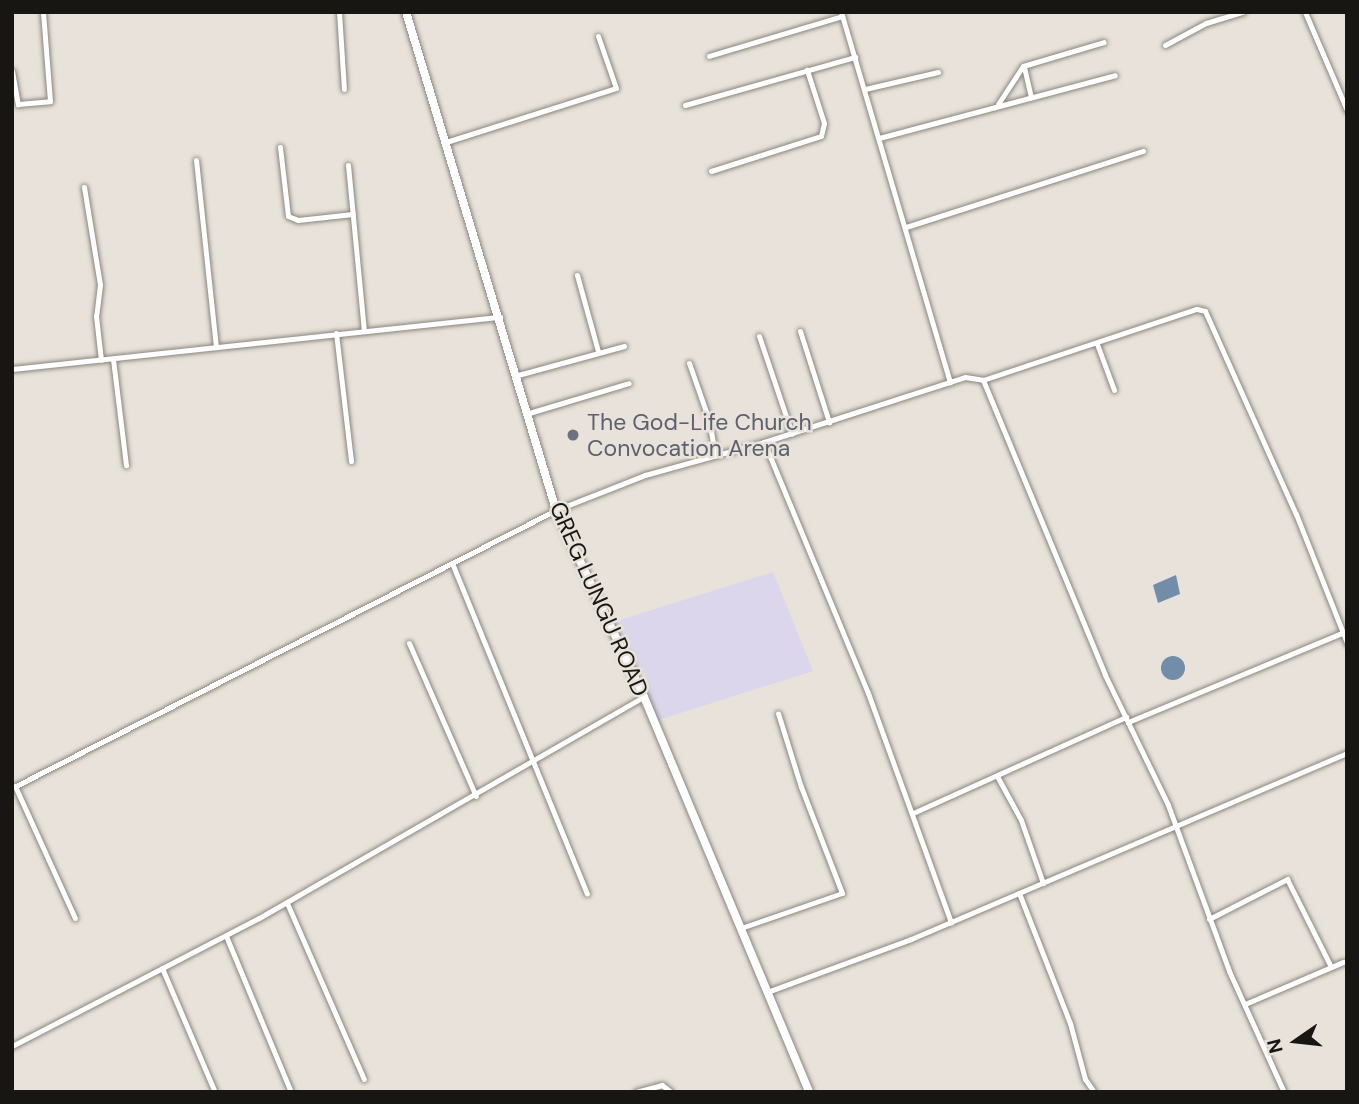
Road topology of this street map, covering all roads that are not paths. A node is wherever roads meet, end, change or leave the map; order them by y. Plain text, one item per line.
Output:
1 (43, 12) edge
2 (339, 12) edge
3 (406, 12) edge
4 (1243, 12) edge
5 (1305, 12) edge
6 (842, 14) edge
7 (598, 36) dead end
8 (1104, 42) dead end
9 (1165, 45) dead end
10 (709, 56) dead end
11 (855, 57) junction
12 (1023, 66) junction
13 (807, 70) junction
14 (12, 71) edge
15 (938, 72) dead end
16 (1115, 75) dead end
17 (344, 89) dead end
18 (865, 89) junction
19 (1031, 97) junction
20 (997, 104) junction
21 (685, 105) dead end
22 (1347, 110) edge
23 (879, 138) junction
24 (446, 142) junction
25 (280, 147) dead end
26 (1143, 151) dead end
27 (196, 160) dead end
28 (348, 165) dead end
29 (711, 171) dead end
30 (84, 187) dead end
31 (353, 214) junction
32 (906, 227) junction
33 (577, 275) dead end
34 (500, 317) junction
35 (364, 330) junction
36 (800, 331) dead end
37 (336, 333) junction
38 (759, 336) dead end
39 (1097, 344) junction
40 (624, 346) dead end
41 (216, 348) junction
42 (598, 351) junction
43 (113, 359) junction
44 (101, 360) junction
45 (690, 363) dead end
46 (12, 369) edge
47 (518, 375) junction
48 (983, 380) junction
49 (950, 382) junction
50 (629, 383) dead end
51 (1114, 390) dead end
52 (529, 413) junction
53 (829, 422) junction
54 (792, 433) junction
55 (764, 442) junction
56 (715, 456) junction
57 (351, 461) dead end
58 (126, 465) dead end
59 (556, 510) junction
60 (452, 562) junction
61 (1342, 633) junction
62 (409, 643) dead end
63 (1347, 643) edge
64 (644, 697) junction
65 (778, 713) dead end
66 (1127, 719) junction
67 (1347, 753) edge
68 (532, 764) junction
69 (997, 776) junction
70 (14, 787) edge
71 (476, 796) junction
72 (912, 813) junction
73 (1174, 828) junction
74 (1043, 883) junction
75 (1019, 893) junction
76 (587, 894) dead end
77 (287, 903) junction
78 (75, 918) dead end
79 (1209, 919) junction
80 (951, 922) junction
81 (741, 928) junction
82 (226, 936) junction
83 (1343, 962) dead end
84 (1331, 967) junction
85 (162, 968) junction
86 (767, 992) junction
87 (1245, 1004) junction
88 (12, 1046) edge
89 (364, 1079) dead end
90 (215, 1092) edge
91 (291, 1092) edge
92 (636, 1092) edge
93 (671, 1092) edge
94 (809, 1092) edge
95 (1094, 1092) edge
96 (1284, 1092) edge

1 - 14 street
2 - 17 street
3 - 24 street, GREG LUNGU ROAD
4 - 9 street
5 - 22 street
6 - 10 street
6 - 11 street
7 - 24 street
8 - 12 street
11 - 13 street
11 - 18 street
12 - 19 street
12 - 20 street
13 - 21 street
13 - 29 street
15 - 18 street
16 - 19 street
18 - 23 street
19 - 20 street
20 - 23 street
23 - 32 street
24 - 34 street, GREG LUNGU ROAD
25 - 31 street
26 - 32 street
27 - 41 street
28 - 31 street
30 - 44 street
31 - 35 street
32 - 49 street
33 - 42 street
34 - 35 street
34 - 47 street, GREG LUNGU ROAD
35 - 37 street
36 - 53 street
37 - 41 street
37 - 57 street
38 - 54 street
39 - 48 street
39 - 51 street
39 - 61 street
40 - 42 street
41 - 43 street
42 - 47 street
43 - 44 street
43 - 58 street
44 - 46 street
45 - 56 street
47 - 52 street, GREG LUNGU ROAD
48 - 49 street
48 - 66 street
49 - 53 street
50 - 52 street
52 - 59 street, GREG LUNGU ROAD
53 - 54 street
54 - 55 street
55 - 56 street
55 - 72 street
56 - 59 street
59 - 60 street
59 - 64 street, GREG LUNGU ROAD
60 - 68 street
60 - 70 street
61 - 63 street
61 - 66 street
62 - 71 street
64 - 68 street
64 - 81 street, GREG LUNGU ROAD
65 - 81 street
66 - 69 street
66 - 73 street
67 - 73 street
68 - 71 street
68 - 76 street
69 - 72 street
69 - 74 street
70 - 78 street
71 - 77 street
72 - 80 street
73 - 74 street
73 - 79 street
74 - 75 street
75 - 80 street
75 - 95 street
77 - 82 street
77 - 89 street
79 - 84 street
79 - 87 street
80 - 86 street
81 - 86 street, GREG LUNGU ROAD
82 - 85 street
82 - 91 street
83 - 84 street
84 - 87 street
85 - 88 street
85 - 90 street
86 - 94 street, GREG LUNGU ROAD
87 - 96 street
92 - 93 street

